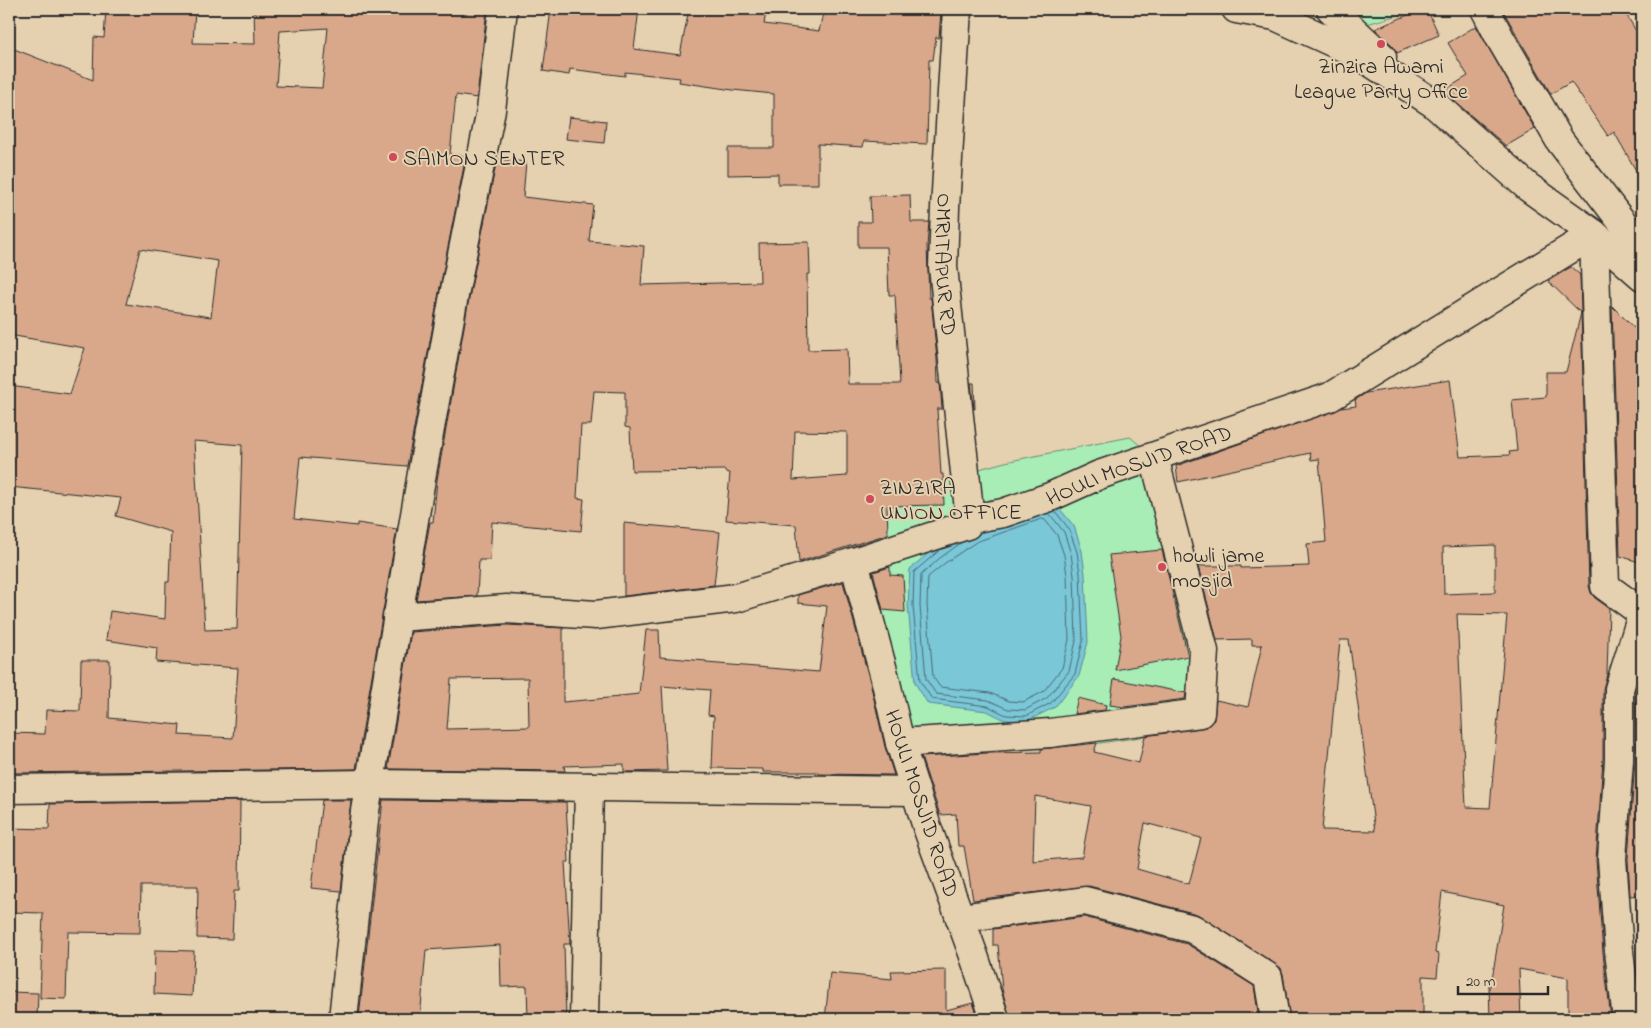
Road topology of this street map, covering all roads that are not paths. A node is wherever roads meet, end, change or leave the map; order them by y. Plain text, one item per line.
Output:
1 (503, 9) edge
2 (957, 9) edge
3 (1236, 9) edge
4 (1330, 9) edge
5 (1485, 9) edge
6 (1433, 103) junction
7 (1594, 234) junction
8 (1642, 248) edge
9 (1642, 276) edge
10 (1154, 457) junction
11 (970, 519) junction
12 (854, 562) junction
13 (1642, 614) edge
14 (397, 616) junction
15 (900, 743) junction
16 (370, 784) junction
17 (589, 786) junction
18 (9, 789) edge
19 (915, 791) junction
20 (960, 918) junction
21 (343, 1019) edge
22 (584, 1019) edge
23 (995, 1019) edge
24 (1275, 1019) edge
25 (1627, 1019) edge

1 - 14 street
2 - 11 street, OMRITAPUR RD
3 - 6 street
4 - 6 street
5 - 8 street
6 - 7 street
7 - 9 street
7 - 10 street, HOULI MOSJID ROAD
7 - 13 street
10 - 11 street, HOULI MOSJID ROAD
10 - 15 street
11 - 12 street, HOULI MOSJID ROAD
12 - 14 street
12 - 15 street, HOULI MOSJID ROAD
13 - 25 street
14 - 16 street
15 - 19 street, HOULI MOSJID ROAD
16 - 17 street
16 - 18 street
16 - 21 street
17 - 19 street
17 - 22 street
19 - 20 street, HOULI MOSJID ROAD
20 - 23 street, HOULI MOSJID ROAD
20 - 24 street

